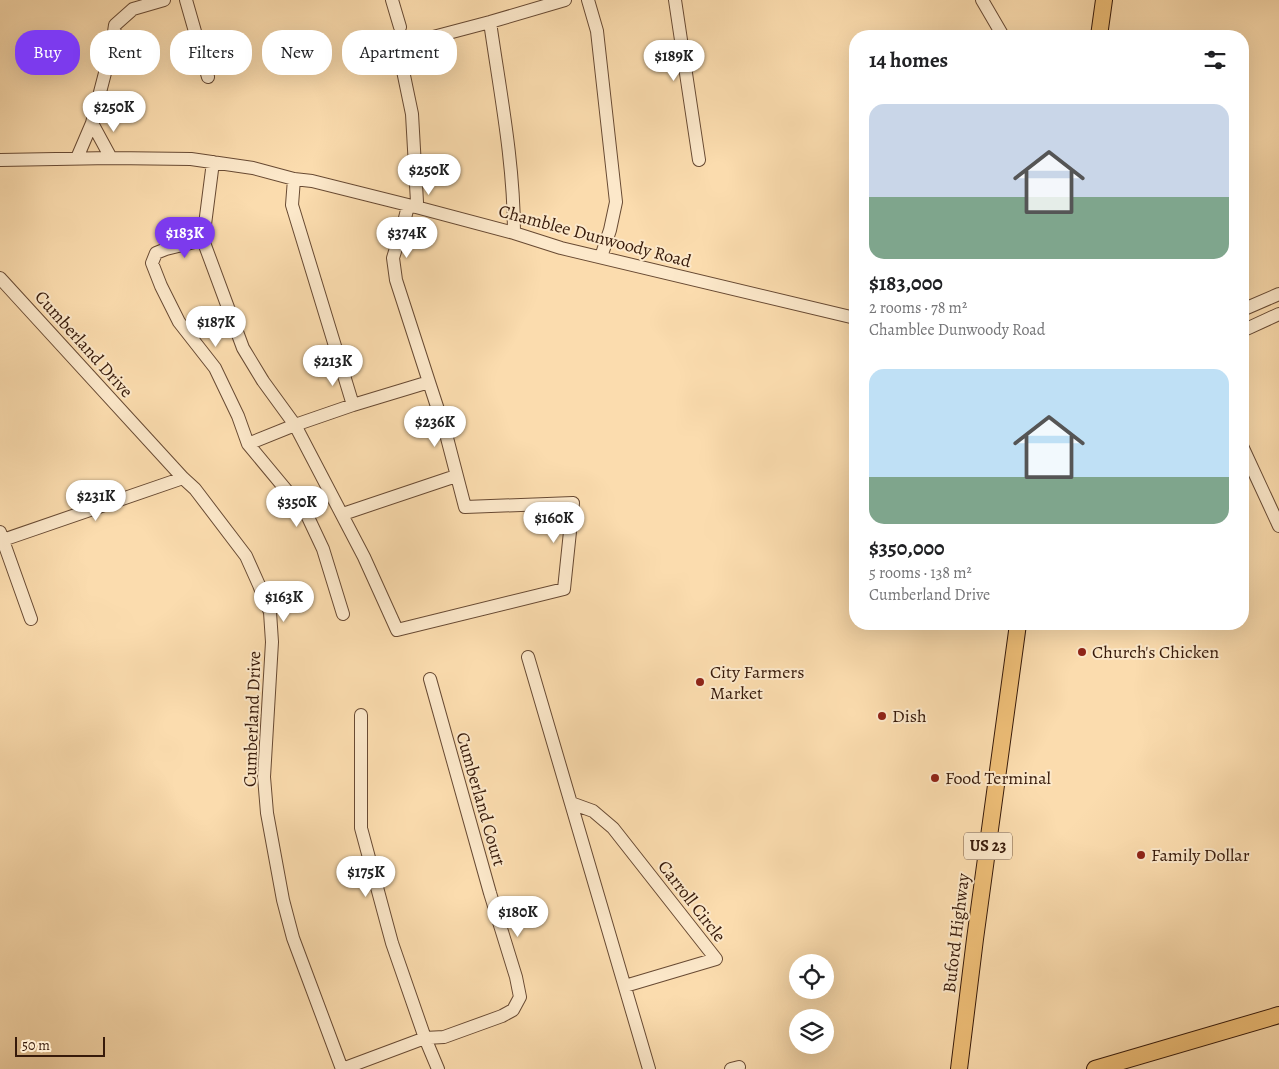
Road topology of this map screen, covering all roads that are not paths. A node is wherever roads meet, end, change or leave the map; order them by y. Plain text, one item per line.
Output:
1 (164, 0) edge
2 (186, 0) edge
3 (392, 0) edge
4 (565, 0) edge
5 (588, 0) edge
6 (675, 0) edge
7 (982, 0) edge
8 (1104, 0) edge
9 (490, 22) junction
10 (400, 27) dead end
11 (1000, 30) edge
12 (1100, 30) edge
13 (208, 76) dead end
14 (92, 123) junction
15 (77, 158) junction
16 (111, 158) junction
17 (0, 160) edge
18 (699, 160) dead end
19 (213, 162) junction
20 (294, 179) junction
21 (412, 206) junction
22 (514, 233) junction
23 (200, 240) junction
24 (601, 257) junction
25 (0, 278) edge
26 (1279, 294) edge
27 (1249, 307) edge
28 (1279, 314) edge
29 (849, 317) edge
30 (1249, 328) edge
31 (429, 382) junction
32 (353, 405) junction
33 (295, 425) junction
34 (248, 444) junction
35 (1249, 461) edge
36 (456, 476) junction
37 (183, 478) junction
38 (343, 514) junction
39 (1279, 526) edge
40 (1, 538) edge
41 (343, 614) dead end
42 (31, 619) dead end
43 (1017, 630) edge
44 (528, 657) dead end
45 (430, 679) dead end
46 (361, 715) dead end
47 (571, 802) junction
48 (625, 986) junction
49 (1279, 1015) edge
50 (425, 1038) junction
51 (342, 1069) edge
52 (438, 1069) edge
53 (649, 1069) edge
54 (959, 1069) edge
55 (1095, 1069) edge

1 - 14 street
2 - 13 street
3 - 10 street
4 - 9 street
5 - 24 street
6 - 18 street
7 - 11 street
8 - 12 main road
9 - 21 street
9 - 22 street
14 - 15 street
14 - 16 street
15 - 16 street, Chamblee Dunwoody Road
15 - 17 street, Chamblee Dunwoody Road
16 - 19 street, Chamblee Dunwoody Road
19 - 20 street, Chamblee Dunwoody Road
19 - 23 street
20 - 21 street, Chamblee Dunwoody Road
20 - 32 street
21 - 22 street, Chamblee Dunwoody Road
21 - 31 street
22 - 24 street, Chamblee Dunwoody Road
23 - 33 street
23 - 34 street
24 - 29 street, Chamblee Dunwoody Road
25 - 37 street, Cumberland Drive
26 - 27 street
28 - 30 street
31 - 32 street
31 - 36 street
32 - 33 street
33 - 34 street
33 - 38 street
34 - 41 street
35 - 39 street
36 - 38 street
36 - 38 street
37 - 40 street
37 - 51 street, Cumberland Drive
40 - 42 street
43 - 54 main road, Buford Highway / US 23
44 - 47 street
45 - 50 street, Cumberland Court
46 - 50 street
47 - 48 street
47 - 48 street, Carroll Circle
48 - 53 street
49 - 55 main road
50 - 51 street, Cumberland Court
50 - 52 street

